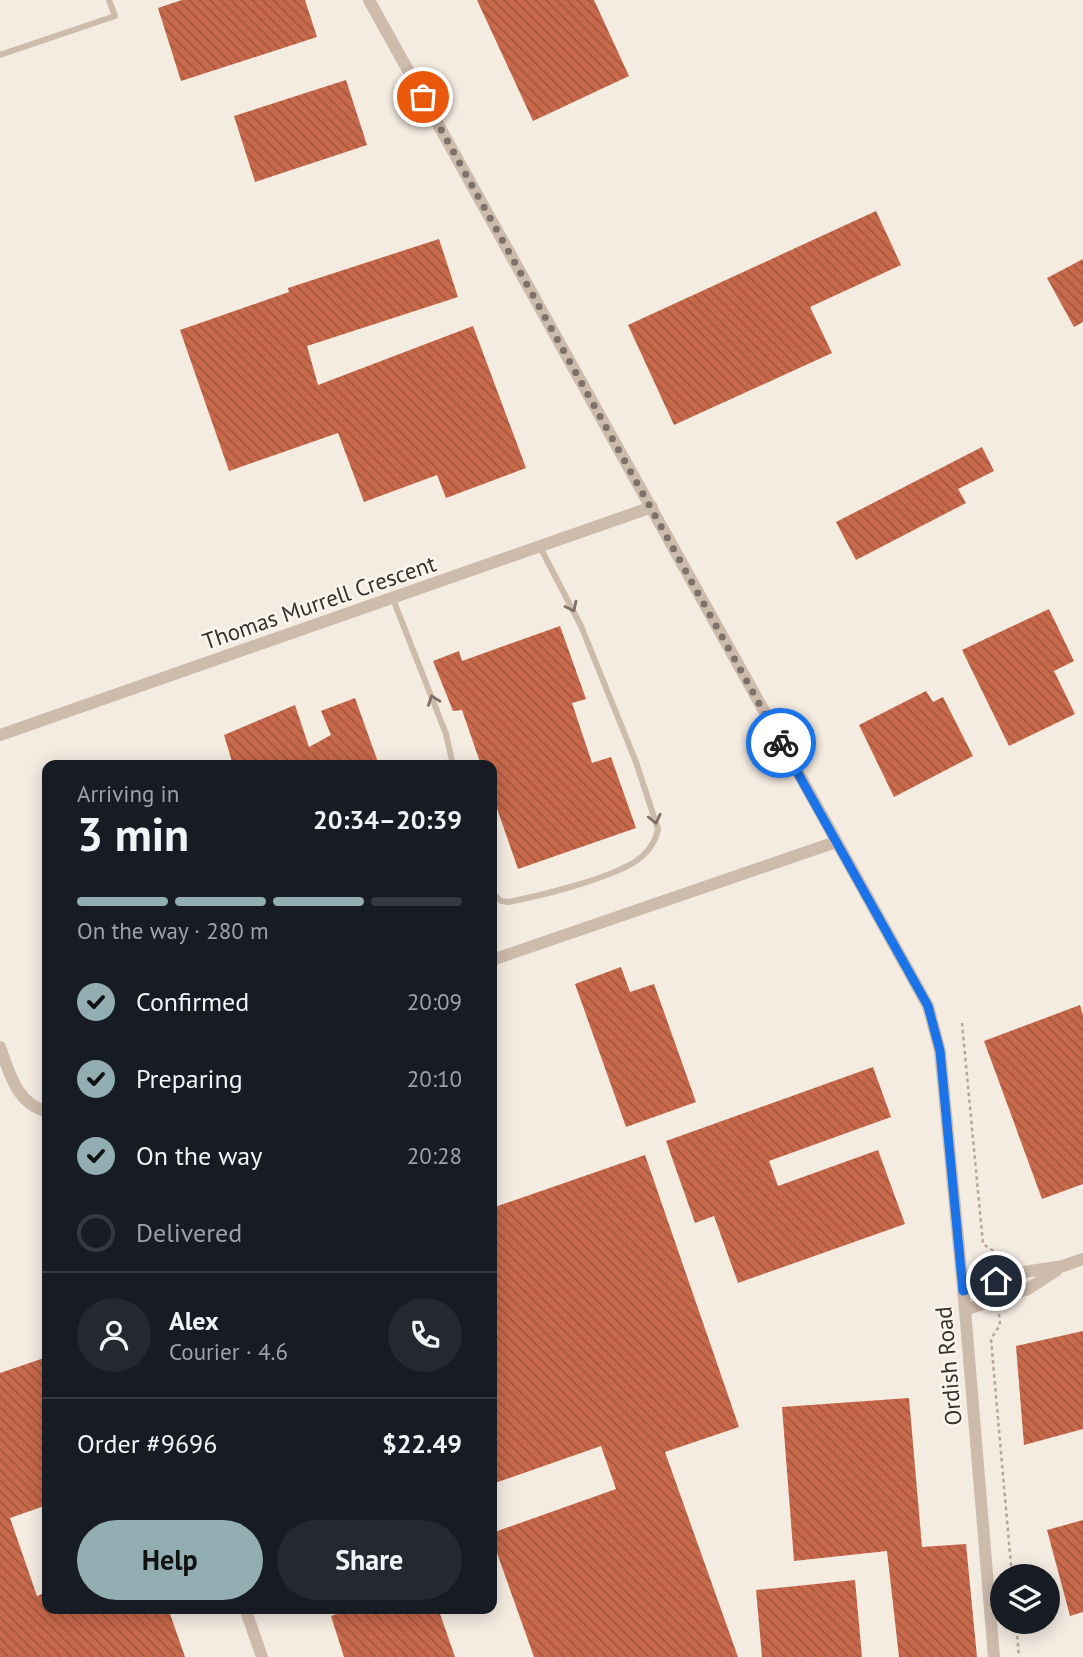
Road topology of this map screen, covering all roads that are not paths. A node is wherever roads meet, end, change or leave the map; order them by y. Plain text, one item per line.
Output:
1 (109, 0) edge
2 (369, 0) edge
3 (0, 55) edge
4 (652, 507) junction
5 (540, 547) junction
6 (393, 599) junction
7 (0, 735) edge
8 (452, 760) edge
9 (836, 842) junction
10 (497, 897) edge
11 (497, 958) edge
12 (0, 1047) edge
13 (42, 1109) edge
14 (1083, 1259) edge
15 (1063, 1266) junction
16 (963, 1291) junction
17 (965, 1310) junction
18 (246, 1614) edge
19 (262, 1657) edge
20 (994, 1657) edge

1 - 3 lane
2 - 4 street, Ordish Road
4 - 5 street, Thomas Murrell Crescent
4 - 9 street, Ordish Road
5 - 6 street, Thomas Murrell Crescent
5 -> 10 lane
6 - 7 street, Thomas Murrell Crescent
8 -> 6 lane
9 - 11 street
9 - 16 street, Ordish Road
12 - 13 street
14 - 15 street
15 - 16 street
15 - 17 street
16 - 17 street, Ordish Road
17 - 20 street, Ordish Road
18 - 19 street

